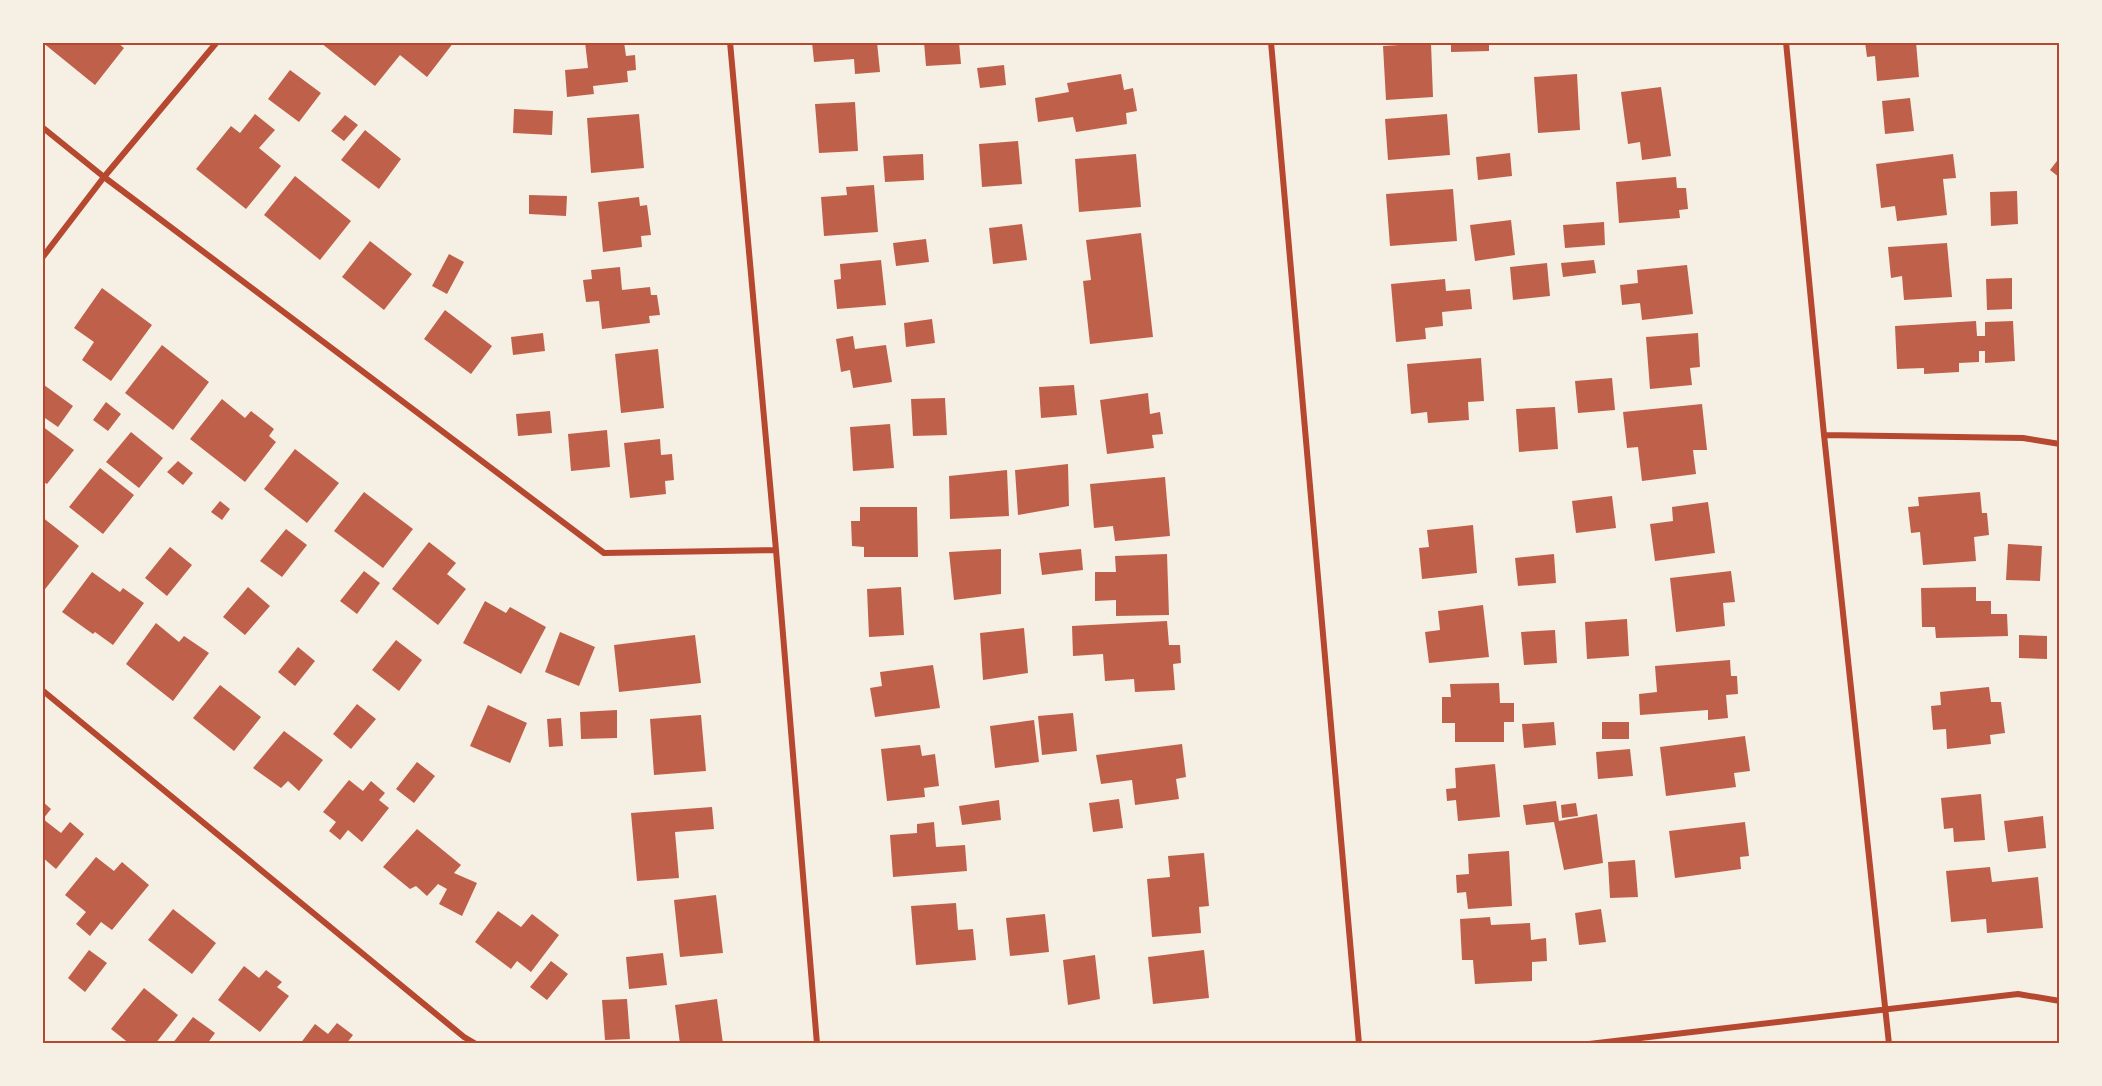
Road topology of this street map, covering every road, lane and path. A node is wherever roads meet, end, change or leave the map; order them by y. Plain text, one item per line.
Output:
1 (217, 42) edge
2 (730, 42) edge
3 (1271, 42) edge
4 (1786, 42) edge
5 (42, 127) edge
6 (104, 177) junction
7 (42, 258) edge
8 (1824, 435) junction
9 (2060, 444) edge
10 (776, 550) junction
11 (42, 690) edge
12 (2060, 1001) edge
13 (1886, 1010) junction
14 (465, 1038) junction
15 (459, 1044) edge
16 (476, 1044) edge
17 (817, 1044) edge
18 (1359, 1044) edge
19 (1589, 1044) edge
20 (1889, 1044) edge

1 - 6 street
2 - 10 street
3 - 18 street
4 - 8 street
5 - 6 street
6 - 7 street
6 - 10 street
8 - 9 street
8 - 13 street
10 - 17 street
11 - 14 street
12 - 13 street
13 - 19 street
13 - 20 street
14 - 15 street
14 - 16 street

